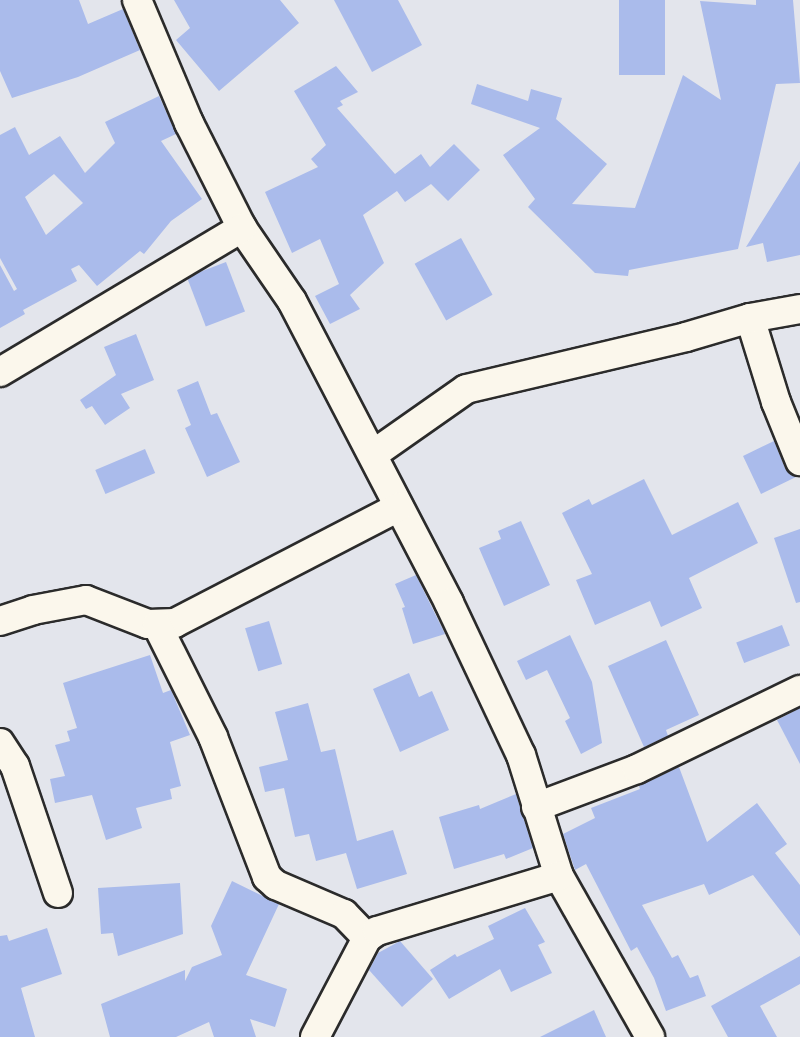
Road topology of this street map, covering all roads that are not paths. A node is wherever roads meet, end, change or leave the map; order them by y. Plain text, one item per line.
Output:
1 (136, 0) edge
2 (242, 228) junction
3 (800, 309) edge
4 (750, 318) junction
5 (0, 372) edge
6 (375, 453) junction
7 (800, 461) edge
8 (399, 507) junction
9 (0, 621) edge
10 (157, 625) junction
11 (800, 690) edge
12 (0, 743) edge
13 (536, 807) junction
14 (559, 876) junction
15 (58, 893) dead end
16 (367, 938) junction
17 (315, 1037) edge
18 (650, 1037) edge

1 - 2 street
2 - 5 street
2 - 6 street
3 - 4 street
4 - 6 street
4 - 7 street
6 - 8 street
8 - 10 street
8 - 13 street
9 - 10 street
10 - 16 street
11 - 13 street
12 - 15 street
13 - 14 street
14 - 16 street
14 - 18 street
16 - 17 street

